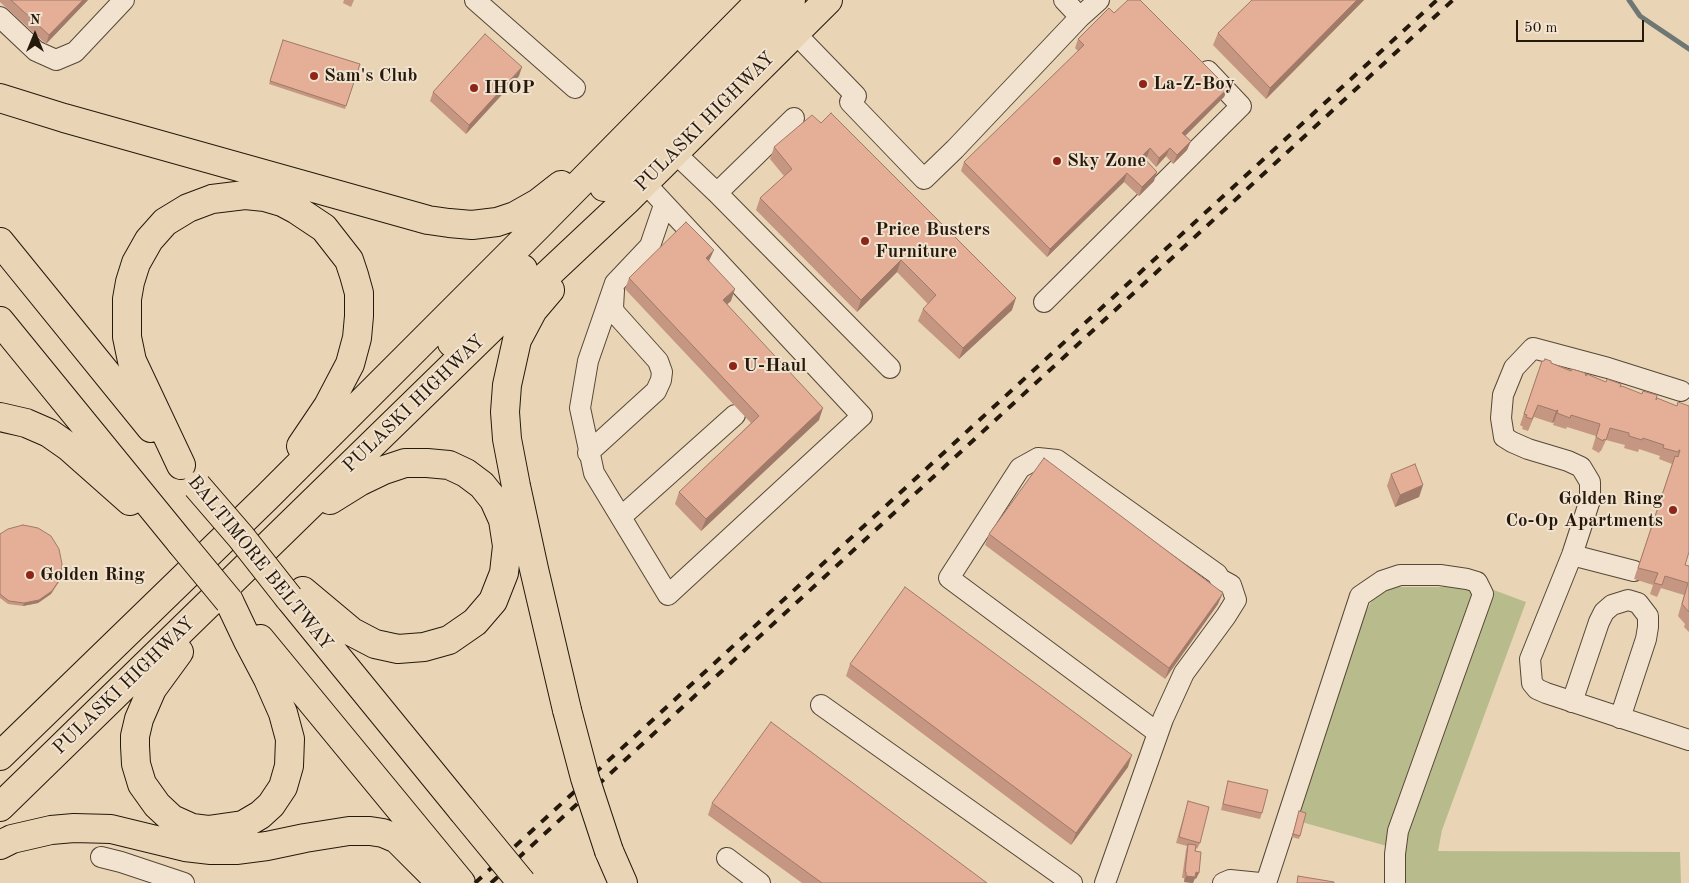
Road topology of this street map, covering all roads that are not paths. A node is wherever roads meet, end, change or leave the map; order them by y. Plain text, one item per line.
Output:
1 (124, 0) edge
2 (475, 0) edge
3 (761, 0) edge
4 (791, 0) edge
5 (828, 0) edge
6 (1064, 0) edge
7 (1099, 0) edge
8 (0, 17) edge
9 (1080, 17) junction
10 (795, 33) junction
11 (1196, 60) edge
12 (575, 88) dead end
13 (0, 98) edge
14 (794, 118) dead end
15 (634, 130) junction
16 (675, 153) junction
17 (636, 192) junction
18 (717, 193) junction
19 (664, 204) junction
20 (0, 242) edge
21 (615, 283) junction
22 (1044, 302) dead end
23 (0, 321) edge
24 (890, 368) dead end
25 (1681, 391) dead end
26 (734, 416) dead end
27 (0, 417) edge
28 (374, 442) junction
29 (588, 453) junction
30 (181, 465) junction
31 (267, 497) junction
32 (621, 517) junction
33 (289, 525) junction
34 (169, 532) junction
35 (1572, 555) junction
36 (1634, 571) dead end
37 (231, 591) junction
38 (296, 594) junction
39 (251, 636) junction
40 (1572, 702) junction
41 (821, 705) dead end
42 (42, 716) junction
43 (1620, 718) junction
44 (1158, 733) junction
45 (1689, 740) edge
46 (0, 744) edge
47 (0, 756) edge
48 (0, 807) edge
49 (0, 845) edge
50 (420, 848) junction
51 (101, 857) dead end
52 (727, 858) dead end
53 (184, 883) edge
54 (441, 883) edge
55 (461, 883) edge
56 (522, 883) edge
57 (623, 883) edge
58 (760, 883) edge
59 (1072, 883) edge
60 (1104, 883) edge
61 (1223, 883) edge
62 (1260, 883) edge
63 (1266, 883) edge
64 (1395, 883) edge

1 - 8 street
2 - 12 street
3 - 15 highway, PULASKI HIGHWAY
4 - 28 highway
5 - 10 highway, PULASKI HIGHWAY
6 - 9 street
7 - 9 street
9 - 10 street
10 - 16 highway, PULASKI HIGHWAY
11 - 22 street
13 - 15 highway
14 - 18 street
15 - 31 highway, PULASKI HIGHWAY
16 - 17 highway, PULASKI HIGHWAY
16 - 18 street
17 - 19 street
17 - 28 highway, PULASKI HIGHWAY
17 - 57 highway, bridge
18 - 24 street
19 - 21 street
19 - 32 street
20 - 30 highway, BALTIMORE BELTWAY
21 - 29 street
21 - 29 street
23 - 34 highway
25 - 35 street
26 - 32 street
27 - 34 highway
28 - 33 highway, PULASKI HIGHWAY
29 - 32 street
30 - 31 highway
30 - 38 highway, BALTIMORE BELTWAY, bridge
31 - 42 highway, PULASKI HIGHWAY
33 - 37 highway, PULASKI HIGHWAY
33 - 38 highway
34 - 37 highway, bridge
35 - 36 street
35 - 40 street
37 - 39 highway
37 - 39 highway
37 - 48 highway, PULASKI HIGHWAY
38 - 56 highway, BALTIMORE BELTWAY, bridge
39 - 50 highway
40 - 43 street
40 - 43 street
41 - 59 street
42 - 46 highway
42 - 47 highway, PULASKI HIGHWAY
43 - 45 street
44 - 44 street
44 - 60 street
49 - 50 highway
50 - 54 highway
50 - 55 highway
51 - 53 street
52 - 58 street
61 - 62 street
63 - 64 street

